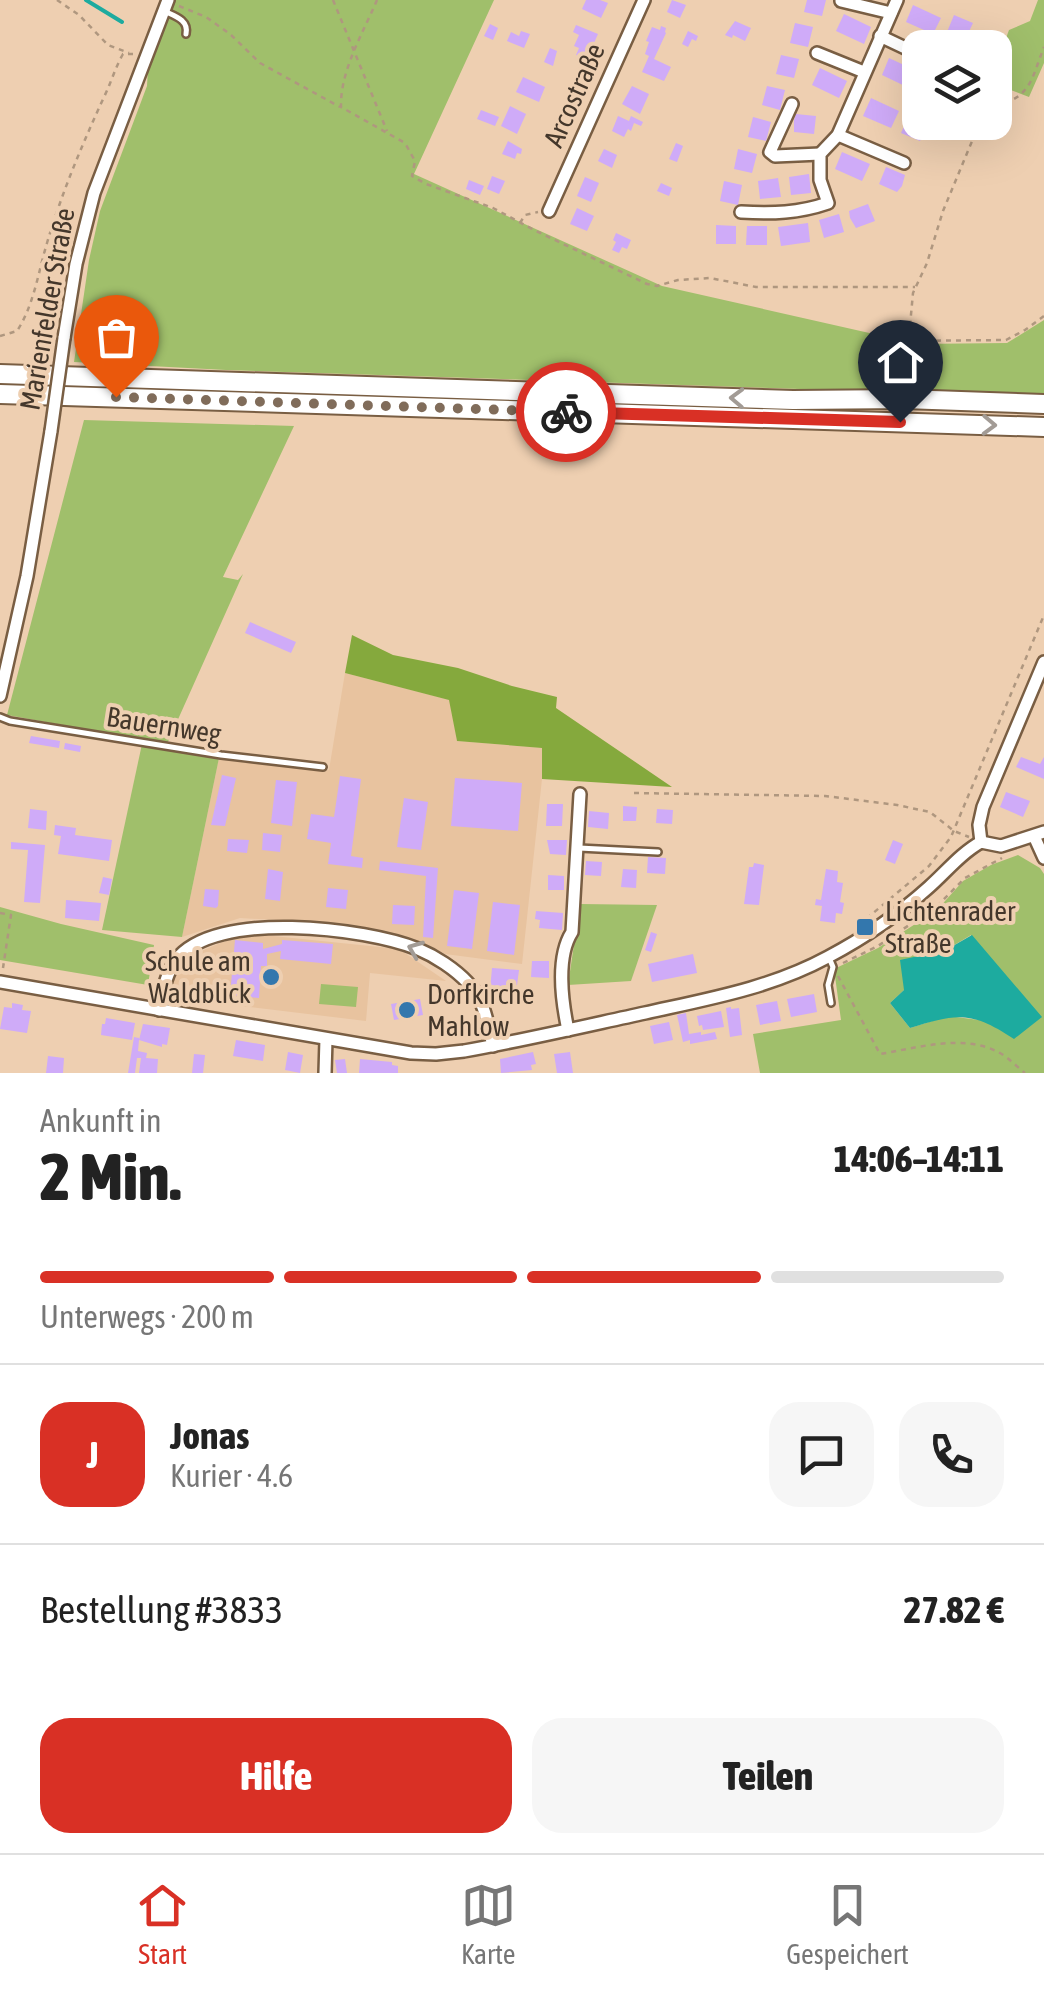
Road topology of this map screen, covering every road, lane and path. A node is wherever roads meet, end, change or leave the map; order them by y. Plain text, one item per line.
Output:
1 (57, 0) edge
2 (333, 0) edge
3 (377, 0) edge
4 (644, 0) edge
5 (897, 0) edge
6 (840, 1) edge
7 (166, 4) edge
8 (891, 13) junction
9 (186, 34) dead end
10 (880, 36) junction
11 (902, 46) edge
12 (1044, 47) edge
13 (355, 53) junction
14 (817, 53) dead end
15 (130, 54) junction
16 (146, 57) junction
17 (864, 72) junction
18 (1012, 101) edge
19 (792, 104) dead end
20 (341, 107) junction
21 (387, 133) junction
22 (838, 135) junction
23 (972, 140) edge
24 (820, 154) junction
25 (904, 163) dead end
26 (549, 211) joint
27 (741, 212) dead end
28 (520, 223) junction
29 (916, 287) junction
30 (1044, 316) edge
31 (0, 336) edge
32 (896, 341) dead end
33 (918, 341) junction
34 (0, 374) edge
35 (0, 394) edge
36 (1044, 404) edge
37 (1044, 426) edge
38 (1044, 615) edge
39 (1044, 662) edge
40 (0, 696) edge
41 (0, 717) edge
42 (322, 767) dead end
43 (634, 793) dead end
44 (580, 794) dead end
45 (954, 830) junction
46 (1039, 834) edge
47 (981, 842) junction
48 (576, 848) junction
49 (658, 852) dead end
50 (1009, 856) dead end
51 (1044, 858) edge
52 (0, 912) edge
53 (854, 930) dead end
54 (831, 963) junction
55 (1, 979) edge
56 (832, 1004) dead end
57 (159, 1010) junction
58 (568, 1030) junction
59 (326, 1038) junction
60 (493, 1046) junction
61 (325, 1073) edge
62 (1025, 1073) edge

1 - 15 path
2 - 13 path
3 - 13 path
4 - 26 street, Arcostraße
5 - 8 street
6 - 8 street
7 - 9 lane
7 - 16 street, Marienfelder Straße
7 - 20 path
8 - 10 street
10 - 11 street
10 - 17 street
12 - 18 path
13 - 20 path
13 - 21 path
14 - 17 street
15 - 16 path
15 - 31 path
16 - 40 street, Marienfelder Straße, bridge
17 - 22 street
19 - 24 street
20 - 21 path
21 - 28 path
22 - 24 street
22 - 25 street
23 - 29 path
24 - 27 street
26 - 28 path
28 - 29 path
29 - 33 path
30 - 33 path
32 - 33 path
36 -> 34 main road
35 -> 37 main road
38 - 45 path
39 - 47 street
41 - 42 lane, Bauernweg
43 - 45 path
44 - 48 street
45 - 53 path
46 - 47 street
46 - 51 street
47 - 54 street
48 - 49 lane
48 - 58 street
50 - 54 path
52 - 55 path
54 - 56 lane
54 - 58 street
54 - 62 path
55 - 57 street
57 - 59 street
60 -> 57 street
58 - 60 street
59 - 60 street
59 - 61 street

